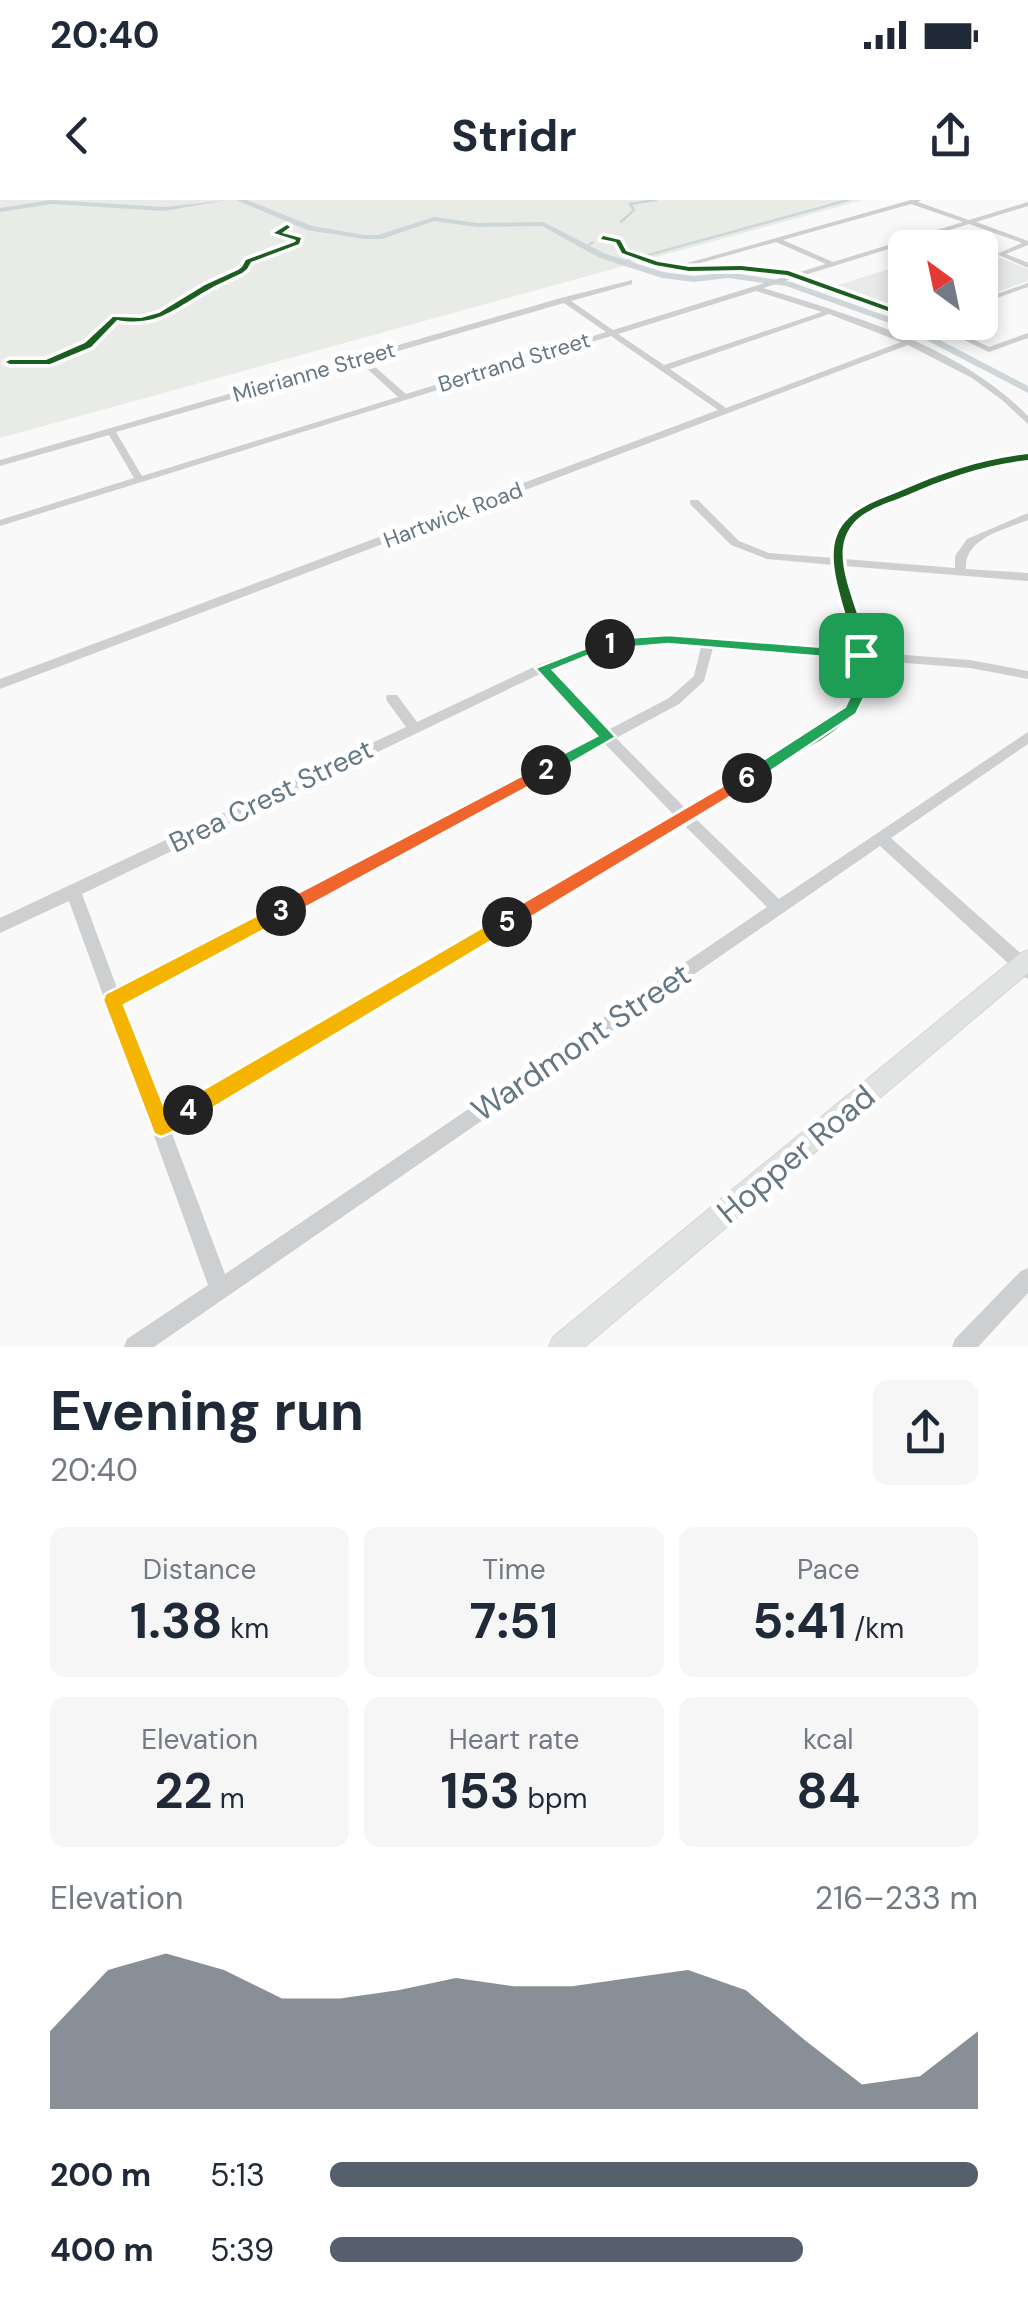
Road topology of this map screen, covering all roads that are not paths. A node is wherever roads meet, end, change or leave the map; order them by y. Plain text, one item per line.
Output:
1 (915, 201) edge
2 (1028, 204) edge
3 (969, 222) junction
4 (776, 240) junction
5 (1028, 243) edge
6 (1000, 254) joint
7 (831, 264) junction
8 (1028, 266) edge
9 (679, 267) dead end
10 (629, 282) dead end
11 (1028, 286) edge
12 (756, 287) junction
13 (998, 296) edge
14 (564, 300) junction
15 (832, 311) junction
16 (612, 332) junction
17 (1028, 335) edge
18 (968, 340) edge
19 (906, 343) junction
20 (362, 358) junction
21 (662, 369) junction
22 (402, 396) junction
23 (725, 411) junction
24 (1028, 421) edge
25 (111, 431) junction
26 (1028, 457) edge
27 (0, 463) edge
28 (139, 480) junction
29 (694, 502) dead end
30 (1028, 516) edge
31 (0, 523) edge
32 (841, 564) junction
33 (961, 572) junction
34 (1028, 577) edge
35 (708, 642) junction
36 (861, 655) junction
37 (542, 668) junction
38 (1028, 676) edge
39 (0, 684) edge
40 (392, 698) dead end
41 (414, 728) junction
42 (608, 737) junction
43 (1028, 737) edge
44 (685, 816) junction
45 (882, 838) junction
46 (73, 891) junction
47 (778, 908) junction
48 (0, 926) edge
49 (1026, 966) edge
50 (112, 1000) junction
51 (161, 1126) junction
52 (1028, 1278) edge
53 (220, 1289) junction
54 (134, 1347) edge
55 (564, 1347) edge
56 (963, 1347) edge

1 - 3 street
1 - 4 street
2 - 3 street, Bertrand Street
3 - 5 street
3 - 7 street, Bertrand Street
4 - 7 street
4 - 9 street
5 - 6 street
6 - 8 street
7 - 12 street, Bertrand Street
10 - 14 street, Mierianne Street
11 - 13 street
12 - 15 street
12 - 16 street, Bertrand Street
14 - 16 street
14 - 20 street, Mierianne Street
15 - 19 street
15 - 21 street
16 - 21 street
16 - 22 street, Bertrand Street
17 - 18 street
19 - 23 street, Hartwick Road
19 - 24 street
20 - 22 street
20 - 25 street, Mierianne Street
21 - 23 street
22 - 28 street, Bertrand Street
23 - 39 street, Hartwick Road
25 - 27 street, Mierianne Street
25 - 28 street
26 - 32 street
28 - 31 street, Bertrand Street
29 - 32 street
30 - 33 street
32 - 33 street
32 - 36 street
33 - 34 street
35 - 36 street, Brea Crest Street
35 - 37 street, Brea Crest Street
35 - 42 street
36 - 38 street, Brea Crest Street
36 - 44 street
37 - 41 street, Brea Crest Street
37 - 42 street
40 - 41 street
41 - 46 street, Brea Crest Street
42 - 44 street
42 - 50 street
43 - 45 street, Wardmont Street
44 - 47 street
44 - 51 street
45 - 47 street, Wardmont Street
45 - 49 street
46 - 48 street, Brea Crest Street
46 - 50 street
47 - 53 street, Wardmont Street
49 - 55 main road, Hopper Road
50 - 51 street
51 - 53 street
52 - 56 street
53 - 54 street, Wardmont Street

